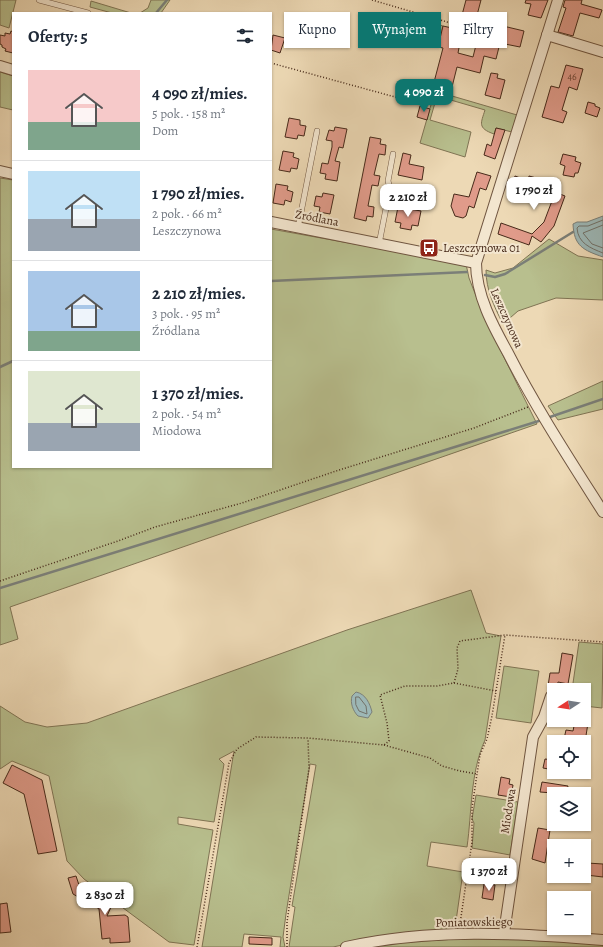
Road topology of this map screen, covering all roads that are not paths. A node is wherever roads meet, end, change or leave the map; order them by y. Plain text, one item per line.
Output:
1 (39, 0) edge
2 (558, 0) edge
3 (84, 12) edge
4 (547, 35) junction
5 (603, 52) edge
6 (0, 66) edge
7 (12, 70) edge
8 (317, 131) dead end
9 (393, 154) dead end
10 (0, 171) edge
11 (12, 174) edge
12 (272, 222) edge
13 (298, 228) junction
14 (379, 244) junction
15 (476, 262) junction
16 (603, 512) edge
17 (547, 708) edge
18 (504, 933) junction
19 (603, 940) edge
20 (346, 947) edge

1 - 3 lane
2 - 4 street, Leszczynowa
4 - 5 street
4 - 15 street, Leszczynowa
6 - 7 street
8 - 13 lane
9 - 14 lane
10 - 11 street
12 - 13 street, Źródlana
13 - 14 street, Źródlana
14 - 15 street, Źródlana
15 - 16 street, Leszczynowa
17 - 18 street, Miodowa
18 - 19 street, Poniatowskiego
18 - 20 street, Poniatowskiego

